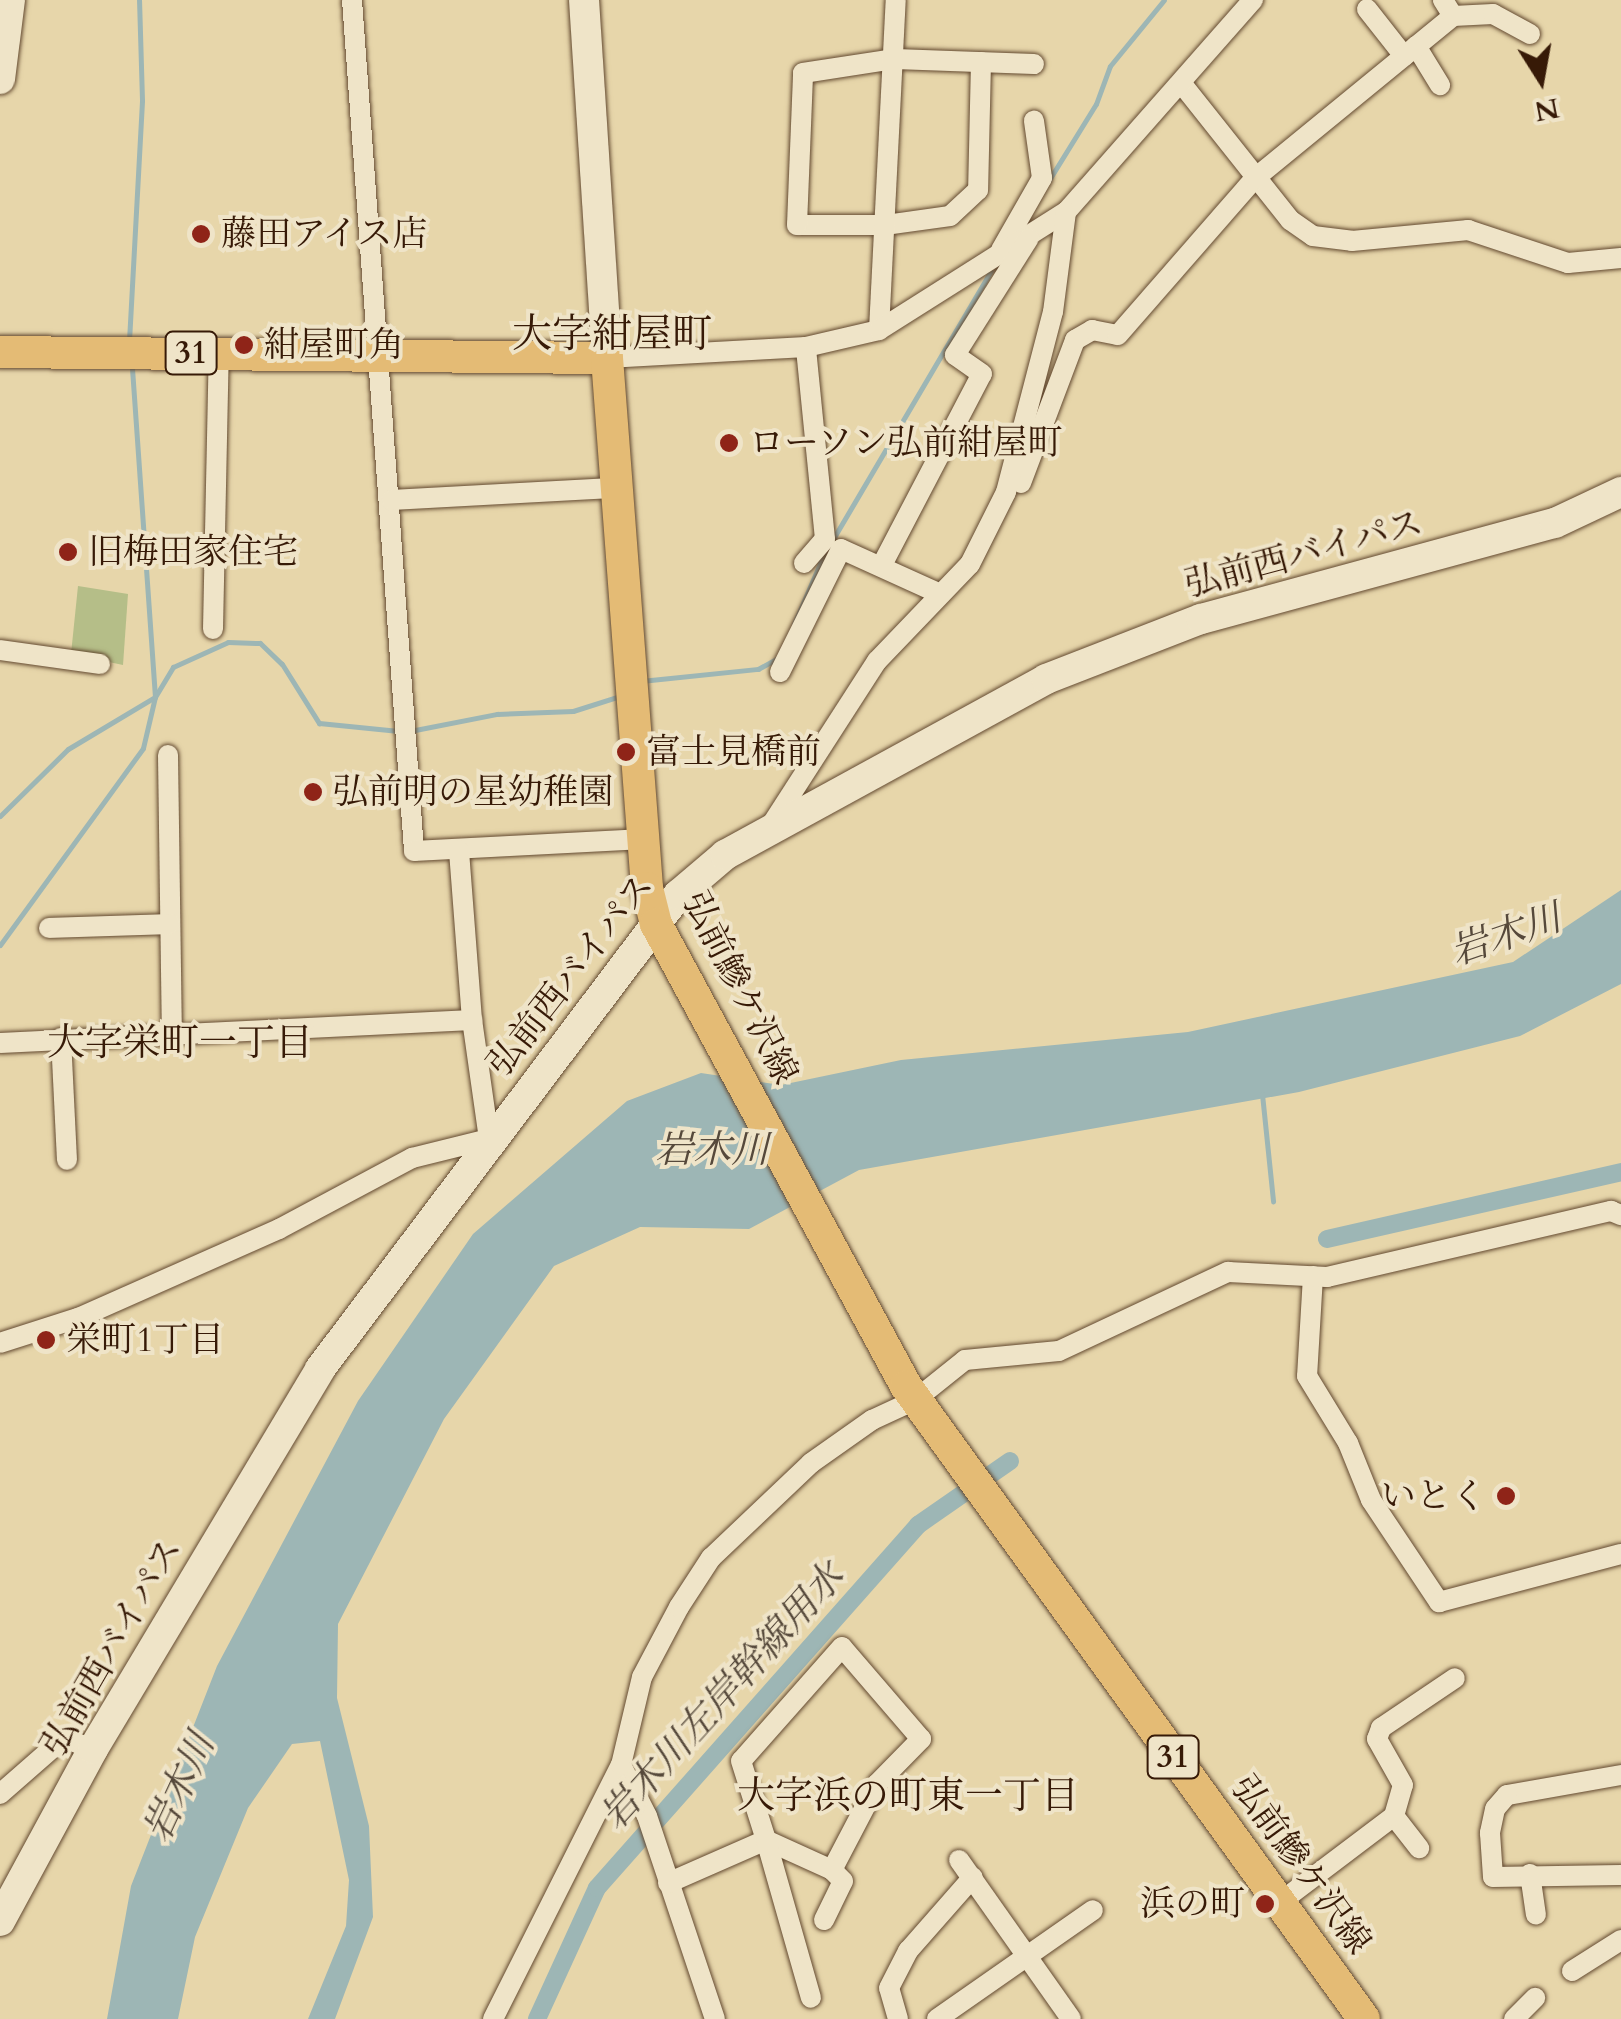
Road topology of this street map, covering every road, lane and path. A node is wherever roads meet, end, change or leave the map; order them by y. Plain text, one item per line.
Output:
1 (10, 0) edge
2 (352, 0) edge
3 (584, 0) edge
4 (896, 0) edge
5 (1253, 0) edge
6 (1448, 8) edge
7 (1367, 10) dead end
8 (1530, 34) dead end
9 (1410, 51) junction
10 (895, 59) junction
11 (981, 62) junction
12 (1034, 64) dead end
13 (0, 79) edge
14 (1182, 84) junction
15 (1440, 85) dead end
16 (1034, 121) dead end
17 (1254, 178) junction
18 (1066, 212) junction
19 (885, 225) junction
20 (1032, 232) junction
21 (1000, 252) junction
22 (1621, 258) edge
23 (879, 330) junction
24 (806, 347) junction
25 (0, 352) edge
26 (219, 353) junction
27 (382, 354) junction
28 (608, 358) junction
29 (616, 488) junction
30 (1006, 492) junction
31 (1621, 492) edge
32 (392, 500) junction
33 (804, 563) dead end
34 (884, 563) junction
35 (938, 593) junction
36 (214, 628) dead end
37 (0, 650) edge
38 (100, 664) dead end
39 (780, 672) dead end
40 (168, 754) dead end
41 (763, 838) junction
42 (644, 839) junction
43 (459, 850) junction
44 (170, 924) junction
45 (656, 924) junction
46 (49, 928) dead end
47 (472, 1020) junction
48 (172, 1031) junction
49 (62, 1038) junction
50 (0, 1043) edge
51 (490, 1139) junction
52 (67, 1160) dead end
53 (1621, 1215) edge
54 (1313, 1276) junction
55 (0, 1343) edge
56 (910, 1393) junction
57 (1621, 1554) edge
58 (1455, 1678) dead end
59 (93, 1749) junction
60 (621, 1766) junction
61 (1621, 1775) edge
62 (0, 1794) edge
63 (1394, 1816) junction
64 (766, 1840) junction
65 (1419, 1848) dead end
66 (959, 1860) dead end
67 (832, 1870) junction
68 (1530, 1874) junction
69 (1621, 1875) edge
70 (973, 1878) junction
71 (668, 1883) junction
72 (1279, 1902) junction
73 (1093, 1910) dead end
74 (1536, 1915) dead end
75 (824, 1920) dead end
76 (0, 1921) edge
77 (1621, 1940) edge
78 (1028, 1955) junction
79 (1572, 1970) dead end
80 (811, 1998) dead end
81 (1535, 1998) dead end
82 (493, 2019) edge
83 (715, 2019) edge
84 (898, 2019) edge
85 (937, 2019) edge
86 (1071, 2019) edge
87 (1364, 2019) edge
88 (1514, 2019) edge

1 - 13 street
2 - 27 street
3 - 28 street
4 - 10 street
5 - 14 street
6 - 8 street
6 - 9 street
7 - 9 street
9 - 15 street
9 - 17 street
10 - 11 street
10 - 19 street
10 - 19 street
11 - 12 street
11 - 19 street
14 - 17 street
14 - 18 street
16 - 21 street
17 - 22 street
17 - 30 street
18 - 20 street
18 - 30 street
19 - 23 street
20 - 21 street
20 - 34 street
21 - 23 street
23 - 24 street
24 - 28 street
24 - 33 street
25 - 26 main road, 31
26 - 27 main road, 31
26 - 36 street
27 - 28 main road, 31
27 - 32 street
28 - 29 main road, 弘前鰺ケ沢線 / 31
29 - 32 street
29 - 42 main road, 弘前鰺ケ沢線 / 31
30 - 35 street
31 - 41 street, 弘前西バイパス
32 - 43 street
34 - 35 street
34 - 39 street
35 - 41 street
37 - 38 street
40 - 44 street
41 - 45 street, 弘前西バイパス
42 - 43 street
42 - 45 main road, 弘前鰺ケ沢線 / 31
43 - 47 street
44 - 46 street
44 - 48 street
45 - 51 street, 弘前西バイパス
45 - 56 main road, 弘前鰺ケ沢線 / 31
47 - 48 street
47 - 51 street
48 - 49 street
49 - 50 street
49 - 52 street
51 - 55 street
51 - 59 street, 弘前西バイパス
53 - 54 street
54 - 56 street
54 - 57 street
56 - 60 street
56 - 72 main road, 弘前鰺ケ沢線 / 31
58 - 63 street
59 - 62 street
59 - 76 street, 弘前西バイパス
60 - 71 street
60 - 82 street
61 - 68 street
63 - 65 street
63 - 72 street
64 - 67 street
64 - 67 street
64 - 71 street
64 - 80 street
66 - 70 street
67 - 75 street
68 - 69 street
68 - 74 street
70 - 78 street
70 - 84 street
71 - 83 street
72 - 87 main road, 弘前鰺ケ沢線 / 31
73 - 78 street
77 - 79 street
78 - 85 street
78 - 86 street
81 - 88 street

